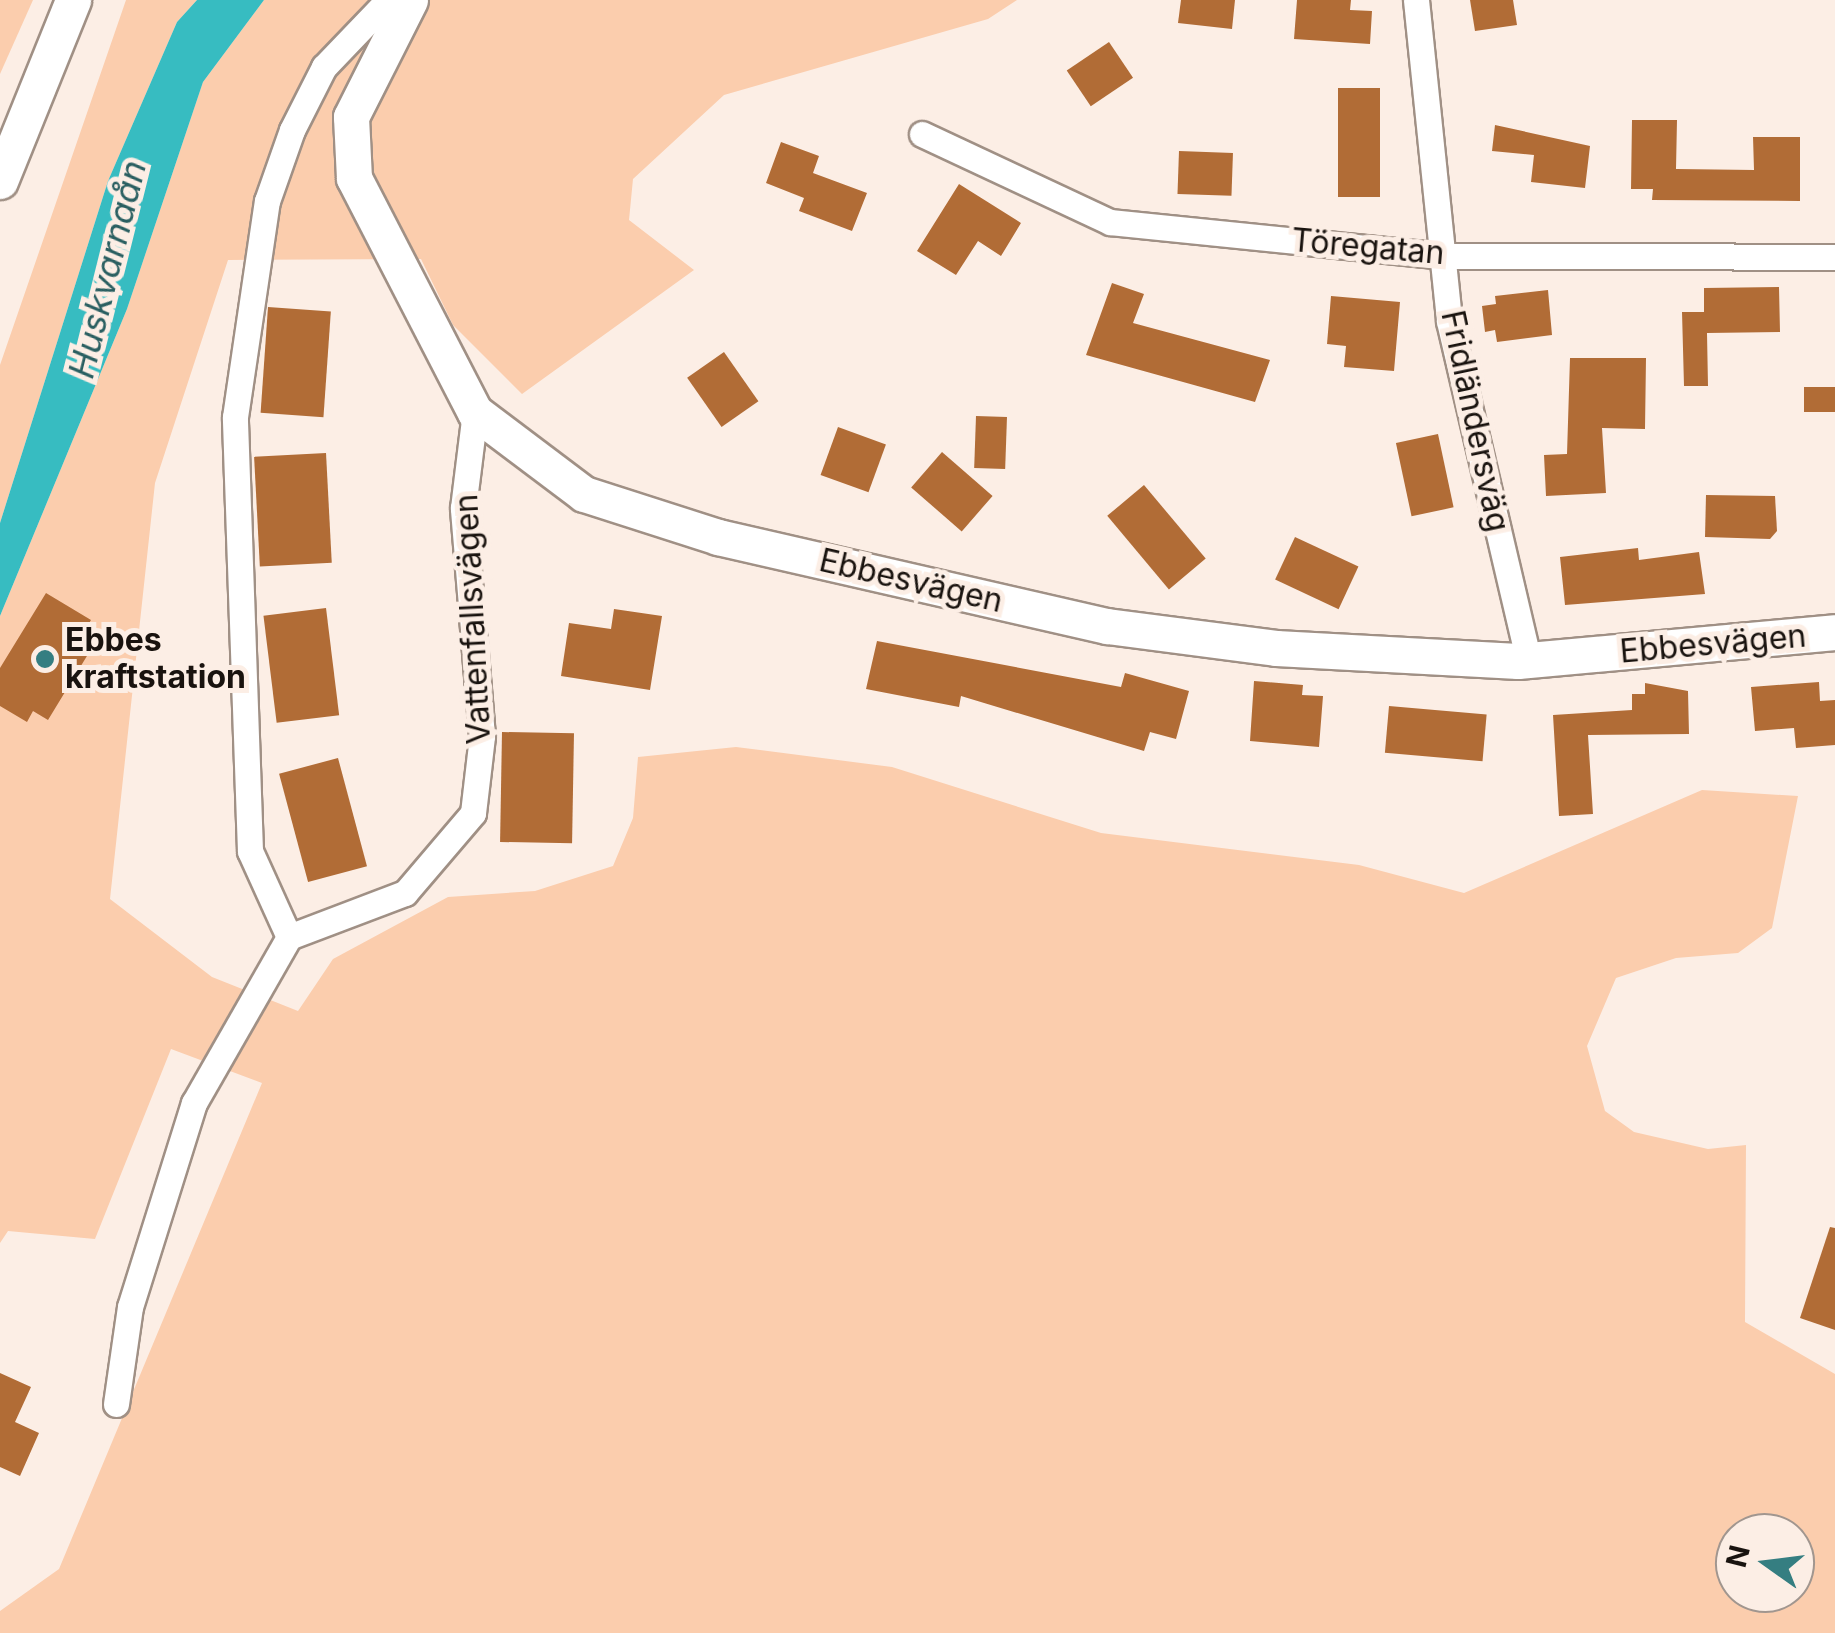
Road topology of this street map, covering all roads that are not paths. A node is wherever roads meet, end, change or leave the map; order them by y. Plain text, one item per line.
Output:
1 (73, 0) edge
2 (388, 0) edge
3 (410, 0) edge
4 (1416, 0) edge
5 (922, 134) dead end
6 (0, 181) edge
7 (1444, 256) junction
8 (1835, 257) edge
9 (476, 412) junction
10 (1835, 632) edge
11 (1529, 660) junction
12 (289, 937) junction
13 (116, 1404) dead end

1 - 6 street
2 - 12 street
3 - 9 street, Ebbesvägen
4 - 7 street, Fridländersväg
5 - 7 street, Töregatan
7 - 8 street, Töregatan
7 - 11 street, Fridländersväg
9 - 11 street, Ebbesvägen
9 - 12 street, Vattenfallsvägen
10 - 11 street, Ebbesvägen
12 - 13 street

